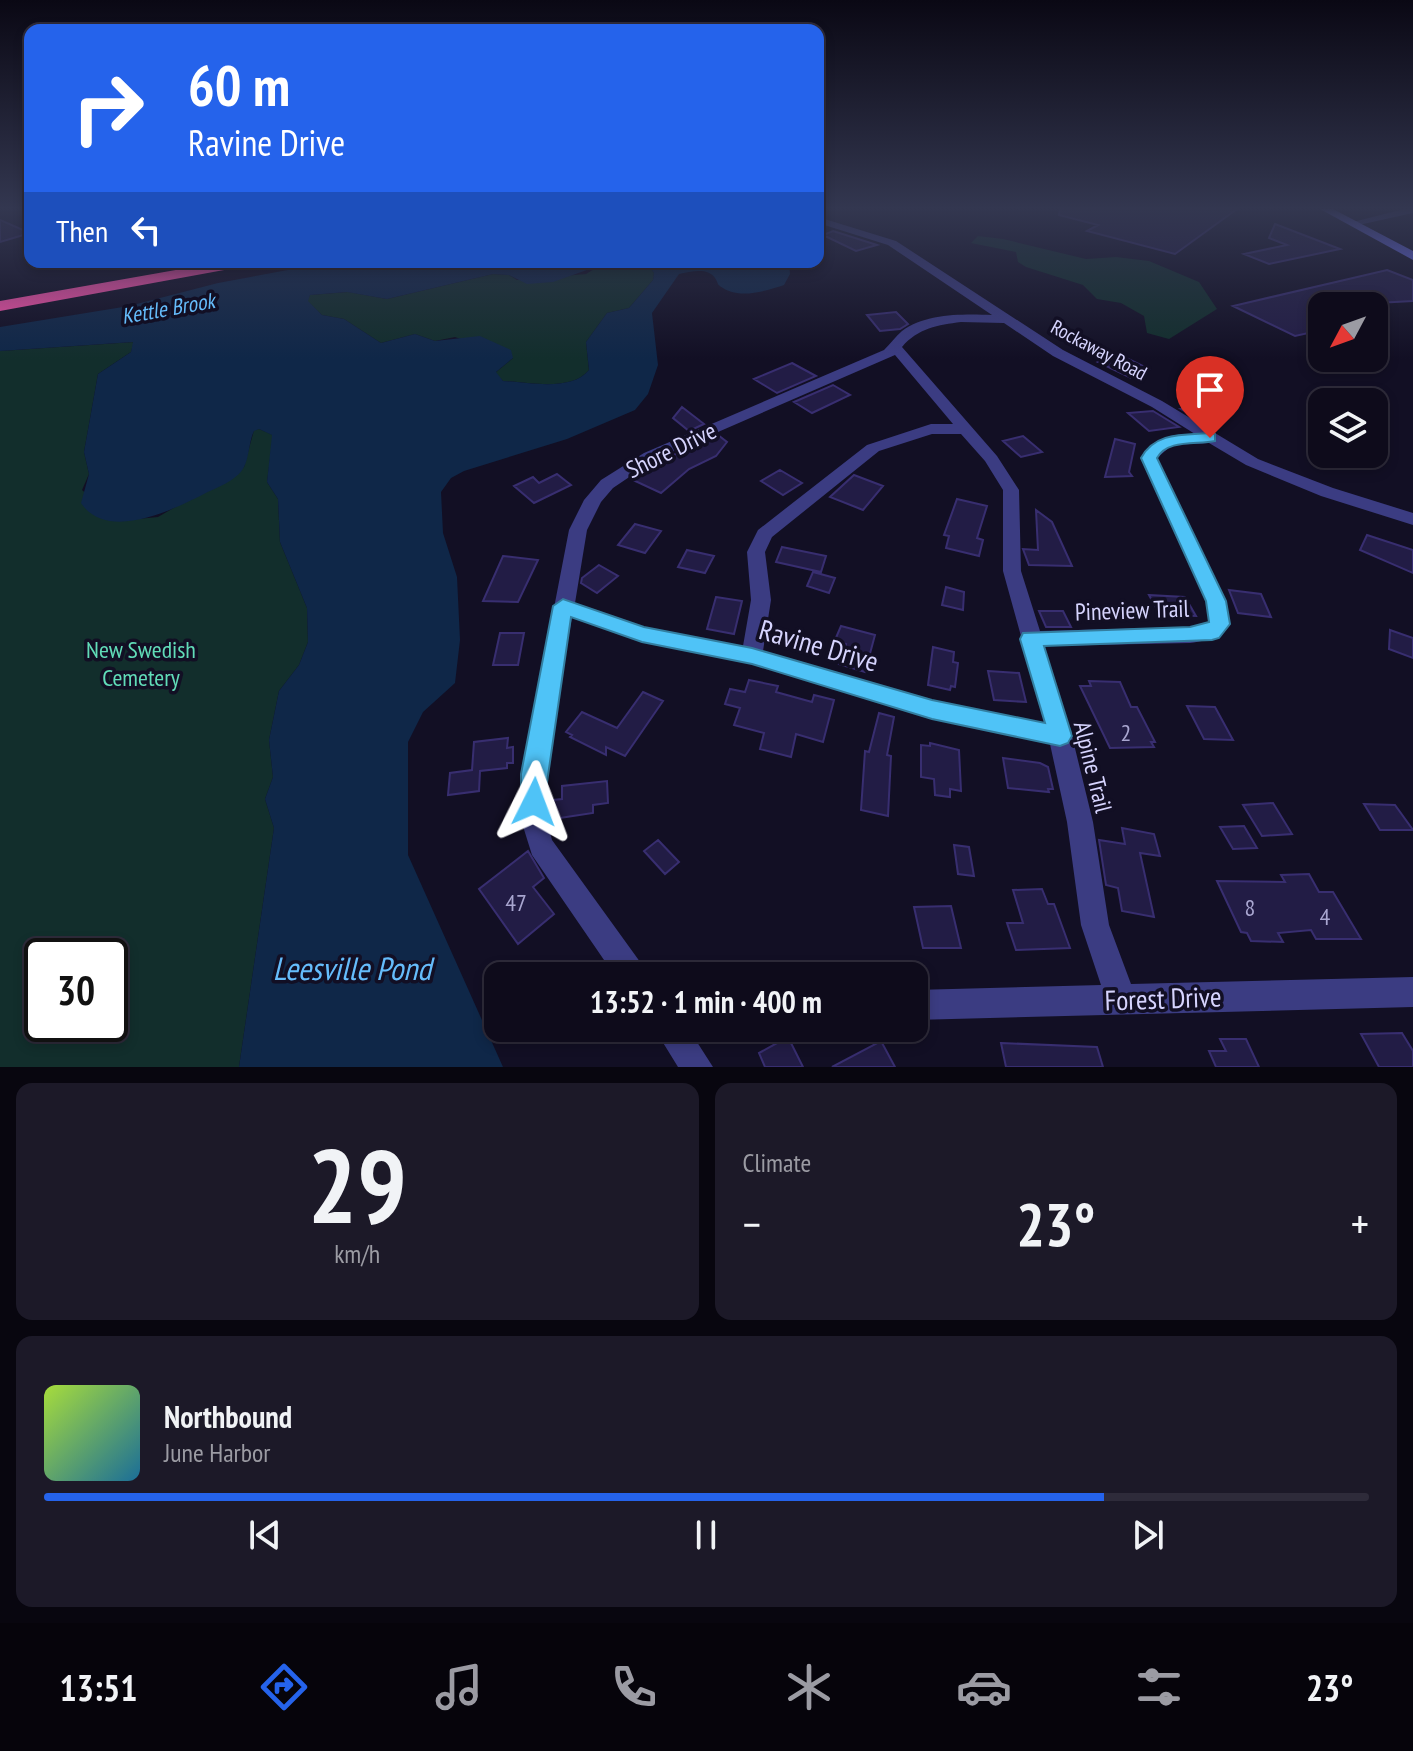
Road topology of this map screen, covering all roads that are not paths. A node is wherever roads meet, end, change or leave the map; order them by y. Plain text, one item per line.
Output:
1 (916, 259) edge
2 (132, 268) edge
3 (212, 268) edge
4 (0, 291) edge
5 (0, 306) edge
6 (1006, 319) junction
7 (896, 348) junction
8 (966, 429) junction
9 (1210, 438) junction
10 (1413, 519) edge
11 (563, 606) junction
12 (1031, 639) junction
13 (752, 656) junction
14 (1060, 736) junction
15 (623, 962) edge
16 (1413, 992) edge
17 (1121, 999) junction
18 (928, 1005) edge
19 (679, 1042) edge
20 (697, 1067) edge

1 - 6 street, Rockaway Road
2 - 4 highway
3 - 5 highway
6 - 7 street, Shore Drive
6 - 9 street, Rockaway Road
7 - 8 street, Alpine Trail
7 - 11 street, Shore Drive
8 - 12 street, Alpine Trail
8 - 13 street
9 - 10 street, Rockaway Road
9 - 12 street, Pineview Trail
11 - 13 street, Ravine Drive
11 - 15 street, Shore Drive
12 - 14 street, Alpine Trail
13 - 14 street, Ravine Drive
14 - 17 street, Alpine Trail
16 - 17 street, Forest Drive
17 - 18 street, Forest Drive
19 - 20 street

